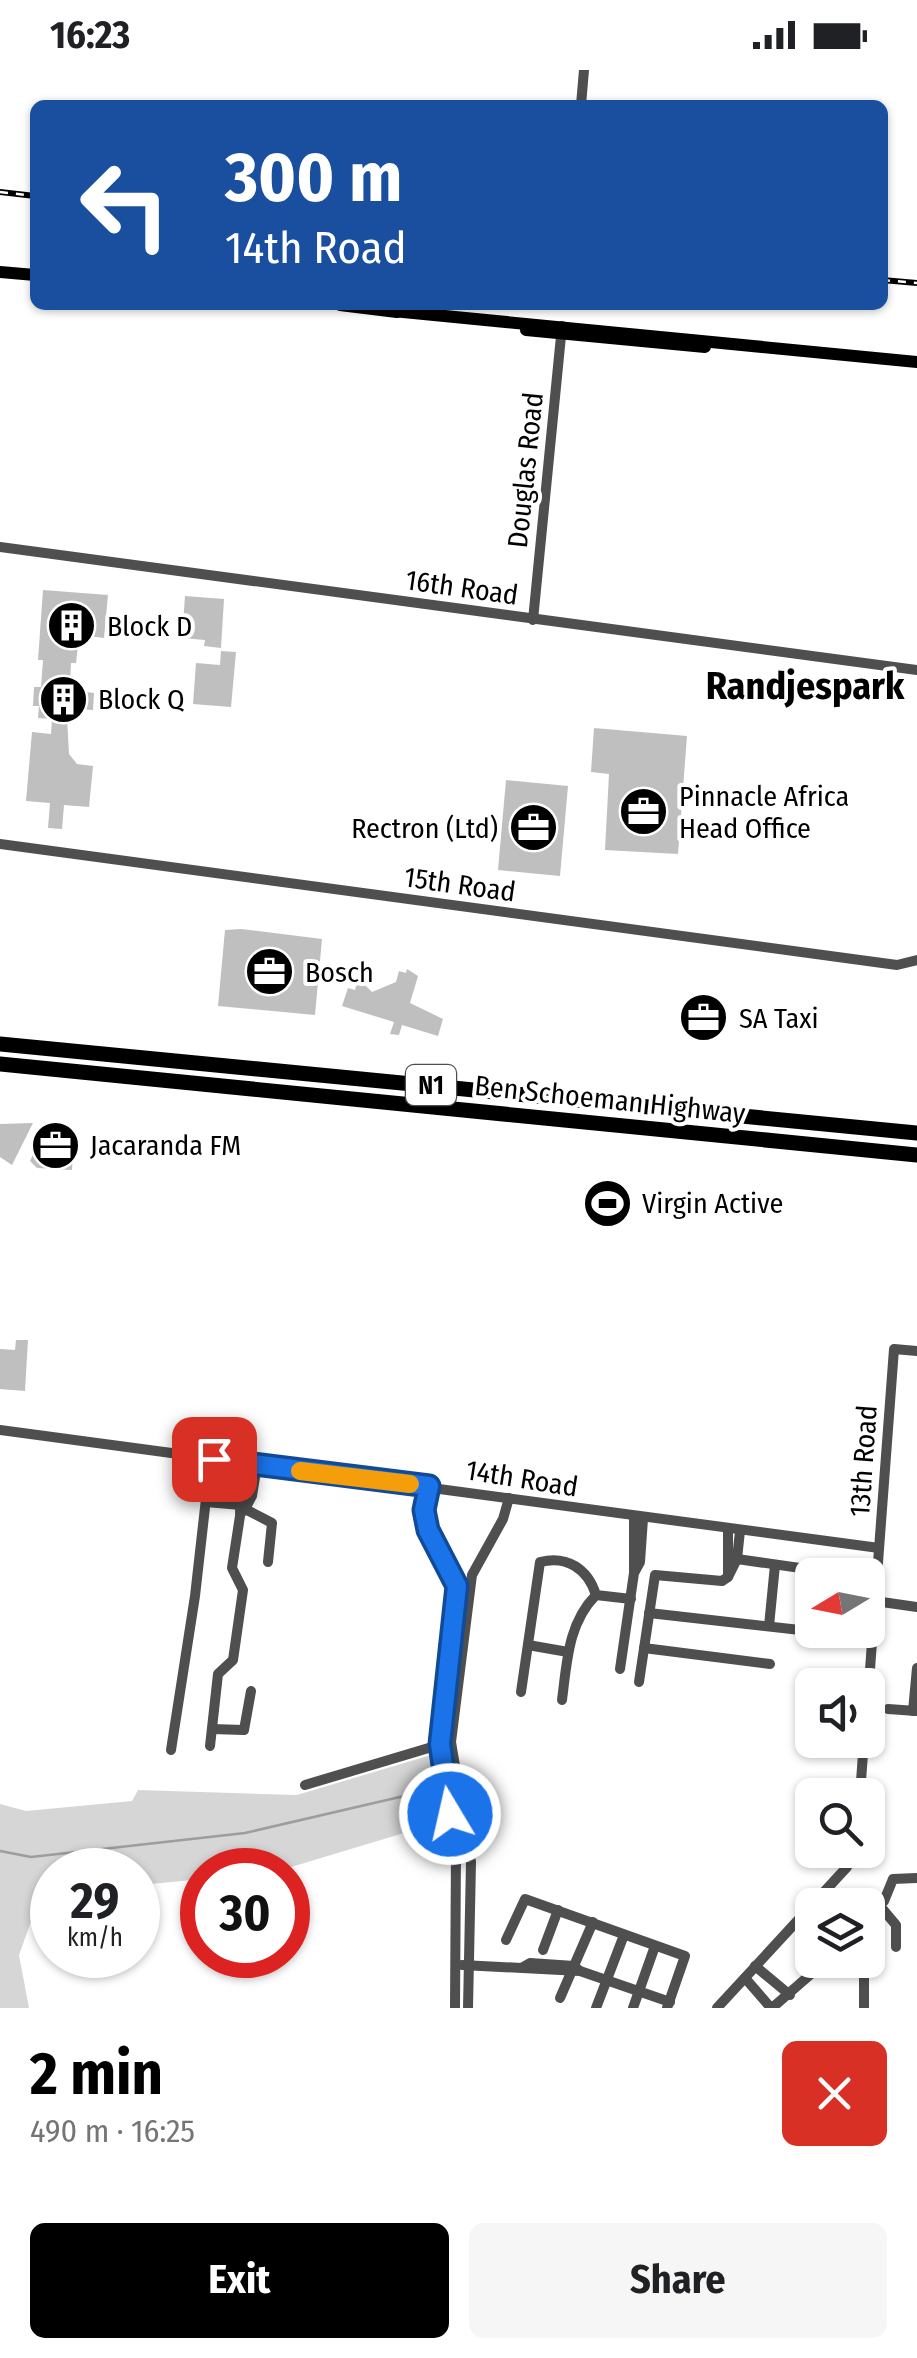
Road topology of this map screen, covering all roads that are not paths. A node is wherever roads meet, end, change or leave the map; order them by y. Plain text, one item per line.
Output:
1 (584, 70) edge
2 (581, 100) edge
3 (0, 272) edge
4 (30, 275) edge
5 (384, 310) edge
6 (562, 330) junction
7 (917, 362) edge
8 (0, 547) edge
9 (533, 620) junction
10 (917, 670) edge
11 (0, 844) edge
12 (915, 961) edge
13 (0, 1044) edge
14 (0, 1064) edge
15 (917, 1133) edge
16 (827, 1147) junction
17 (917, 1155) edge
18 (917, 1164) edge
19 (917, 1351) edge
20 (0, 1430) edge
21 (241, 1463) junction
22 (257, 1466) junction
23 (208, 1480) dead end
24 (429, 1486) junction
25 (509, 1498) junction
26 (206, 1502) junction
27 (242, 1510) junction
28 (638, 1518) junction
29 (734, 1530) junction
30 (879, 1548) junction
31 (738, 1554) junction
32 (878, 1558) edge
33 (268, 1562) dead end
34 (776, 1565) junction
35 (795, 1568) edge
36 (728, 1577) junction
37 (596, 1594) junction
38 (631, 1599) junction
39 (885, 1603) edge
40 (917, 1607) edge
41 (649, 1613) junction
42 (768, 1626) junction
43 (795, 1629) edge
44 (528, 1645) junction
45 (644, 1648) junction
46 (568, 1652) junction
47 (770, 1664) dead end
48 (917, 1668) edge
49 (620, 1669) dead end
50 (639, 1682) dead end
51 (251, 1691) dead end
52 (521, 1692) dead end
53 (562, 1700) dead end
54 (888, 1709) dead end
55 (915, 1711) edge
56 (212, 1729) junction
57 (445, 1743) junction
58 (210, 1746) dead end
59 (171, 1750) dead end
60 (304, 1786) dead end
61 (845, 1868) edge
62 (917, 1878) edge
63 (885, 1896) edge
64 (558, 1910) junction
65 (885, 1912) edge
66 (593, 1922) junction
67 (624, 1935) junction
68 (506, 1940) dead end
69 (655, 1946) junction
70 (896, 1947) dead end
71 (542, 1950) dead end
72 (456, 1965) junction
73 (468, 1966) junction
74 (755, 1966) junction
75 (575, 1970) junction
76 (746, 1978) junction
77 (809, 1978) edge
78 (864, 1978) edge
79 (608, 1980) junction
80 (640, 1990) junction
81 (790, 1996) junction
82 (560, 1998) dead end
83 (669, 2005) edge
84 (455, 2008) edge
85 (468, 2008) edge
86 (596, 2008) edge
87 (633, 2008) edge
88 (717, 2008) edge
89 (772, 2008) edge
90 (864, 2008) edge

1 - 2 street
3 - 4 main road
5 - 6 main road
6 - 7 main road
6 - 9 street, Douglas Road
8 - 9 street, 16th Road
9 - 10 street, 16th Road
11 - 12 street, 15th Road
13 - 15 highway, Ben Schoeman Highway / N1
14 - 16 highway, Ben Schoeman Highway / N1
16 - 17 highway, Ben Schoeman Highway / N1
16 - 18 highway
19 - 30 street, 13th Road
20 - 21 street, 14th Road
21 - 22 street, 14th Road
21 - 27 street
22 - 24 street, 14th Road
22 - 27 street
23 - 26 street
24 - 25 street, 14th Road
24 - 57 street
25 - 28 street, 14th Road
25 - 57 street
26 - 27 street
26 - 59 street
27 - 33 street
27 - 56 street
28 - 29 street, 14th Road
28 - 38 street
29 - 30 street, 14th Road
29 - 31 street
29 - 36 street
30 - 32 street, 13th Road
31 - 34 street
31 - 36 street
34 - 35 street
34 - 42 street
36 - 41 street
37 - 38 street
37 - 44 street
37 - 46 street
38 - 49 street
39 - 40 street
41 - 42 street
41 - 45 street
42 - 43 street
44 - 46 street
44 - 52 street
45 - 47 street
45 - 50 street
46 - 53 street
48 - 55 street
51 - 56 street
54 - 55 street
56 - 58 street
57 - 60 street
57 - 72 street
57 - 73 street
61 - 74 street
62 - 63 street
64 - 66 street
64 - 68 street
64 - 71 street
65 - 70 street
66 - 67 street
66 - 75 street
67 - 69 street
67 - 79 street
69 - 80 street
69 - 83 street
72 - 73 street
72 - 84 street
73 - 75 street
73 - 85 street
74 - 76 street
74 - 81 street
75 - 79 street
75 - 82 street
76 - 88 street
76 - 89 street
77 - 81 street
78 - 90 street
79 - 80 street
79 - 86 street
80 - 83 street
80 - 87 street
81 - 89 street

